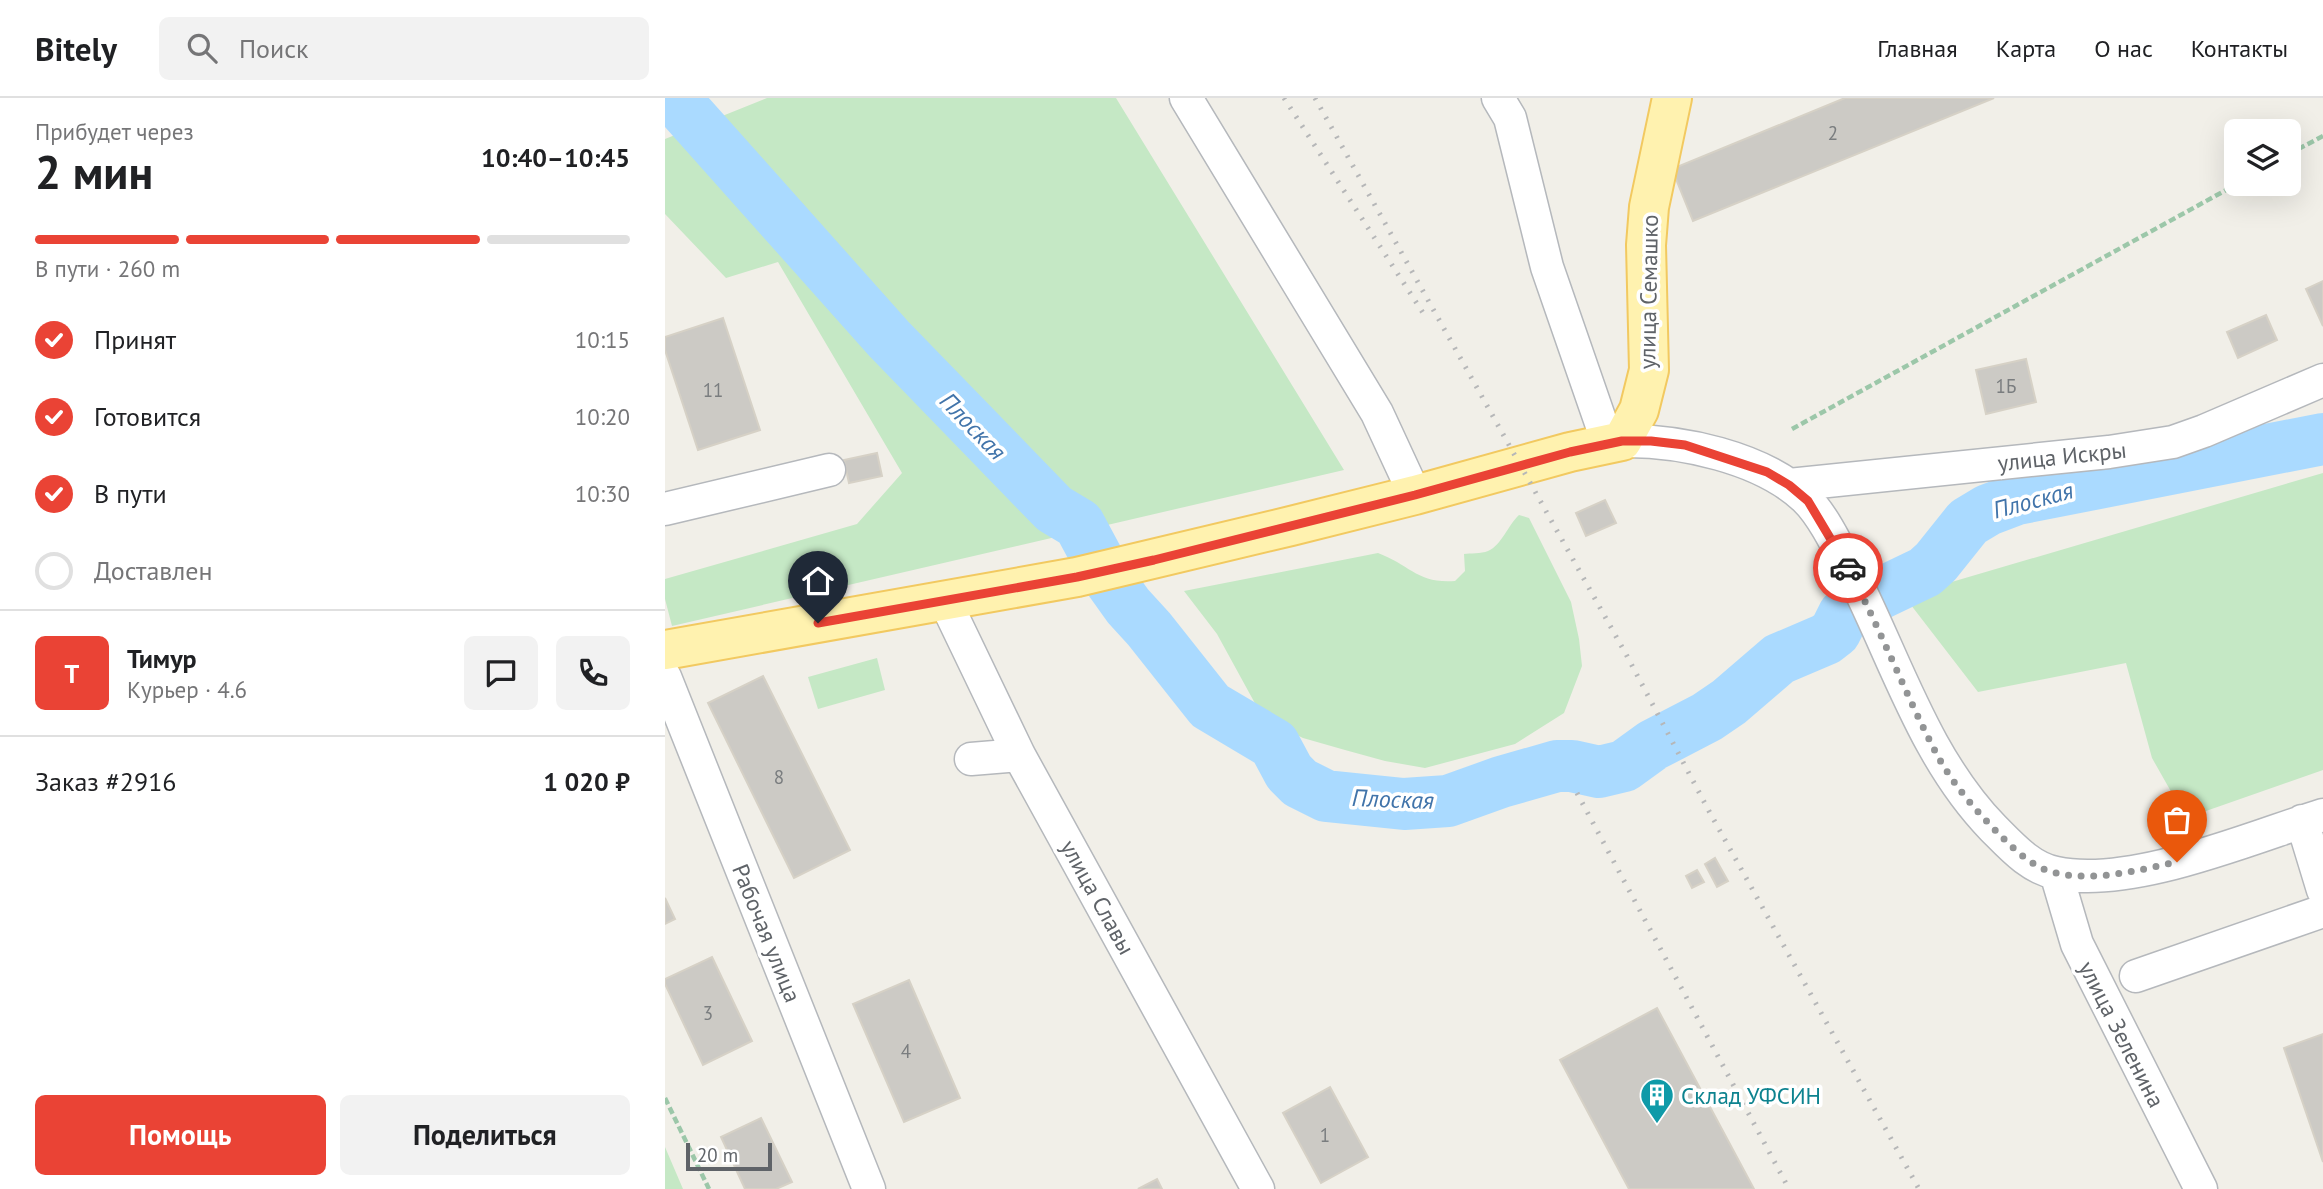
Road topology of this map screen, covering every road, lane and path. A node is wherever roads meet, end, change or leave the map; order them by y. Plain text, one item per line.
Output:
1 (1186, 98) edge
2 (1498, 98) edge
3 (1672, 98) edge
4 (2323, 136) edge
5 (2301, 148) edge
6 (2224, 191) edge
7 (2323, 380) edge
8 (1792, 429) dead end
9 (1615, 442) junction
10 (829, 470) dead end
11 (1789, 485) junction
12 (1415, 495) junction
13 (665, 507) edge
14 (945, 601) junction
15 (665, 650) edge
16 (665, 677) edge
17 (1019, 755) junction
18 (971, 759) dead end
19 (2313, 818) edge
20 (2056, 873) junction
21 (2323, 890) edge
22 (2323, 911) edge
23 (2136, 976) dead end
24 (665, 1098) edge
25 (709, 1189) edge
26 (869, 1189) edge
27 (1258, 1189) edge
28 (2201, 1189) edge

1 - 12 street
2 - 9 street
3 - 9 main road, улица Семашко
4 - 5 path
6 - 8 path
7 - 11 street, улица Искры
9 - 11 street
9 - 12 main road
10 - 13 street
11 - 20 street
12 - 14 main road
14 - 15 main road
14 - 17 street, улица Славы
16 - 26 street, Рабочая улица
17 - 18 street
17 - 27 street, улица Славы
19 - 20 street
19 - 21 street
20 - 28 street, улица Зеленина
22 - 23 street
24 - 25 path

